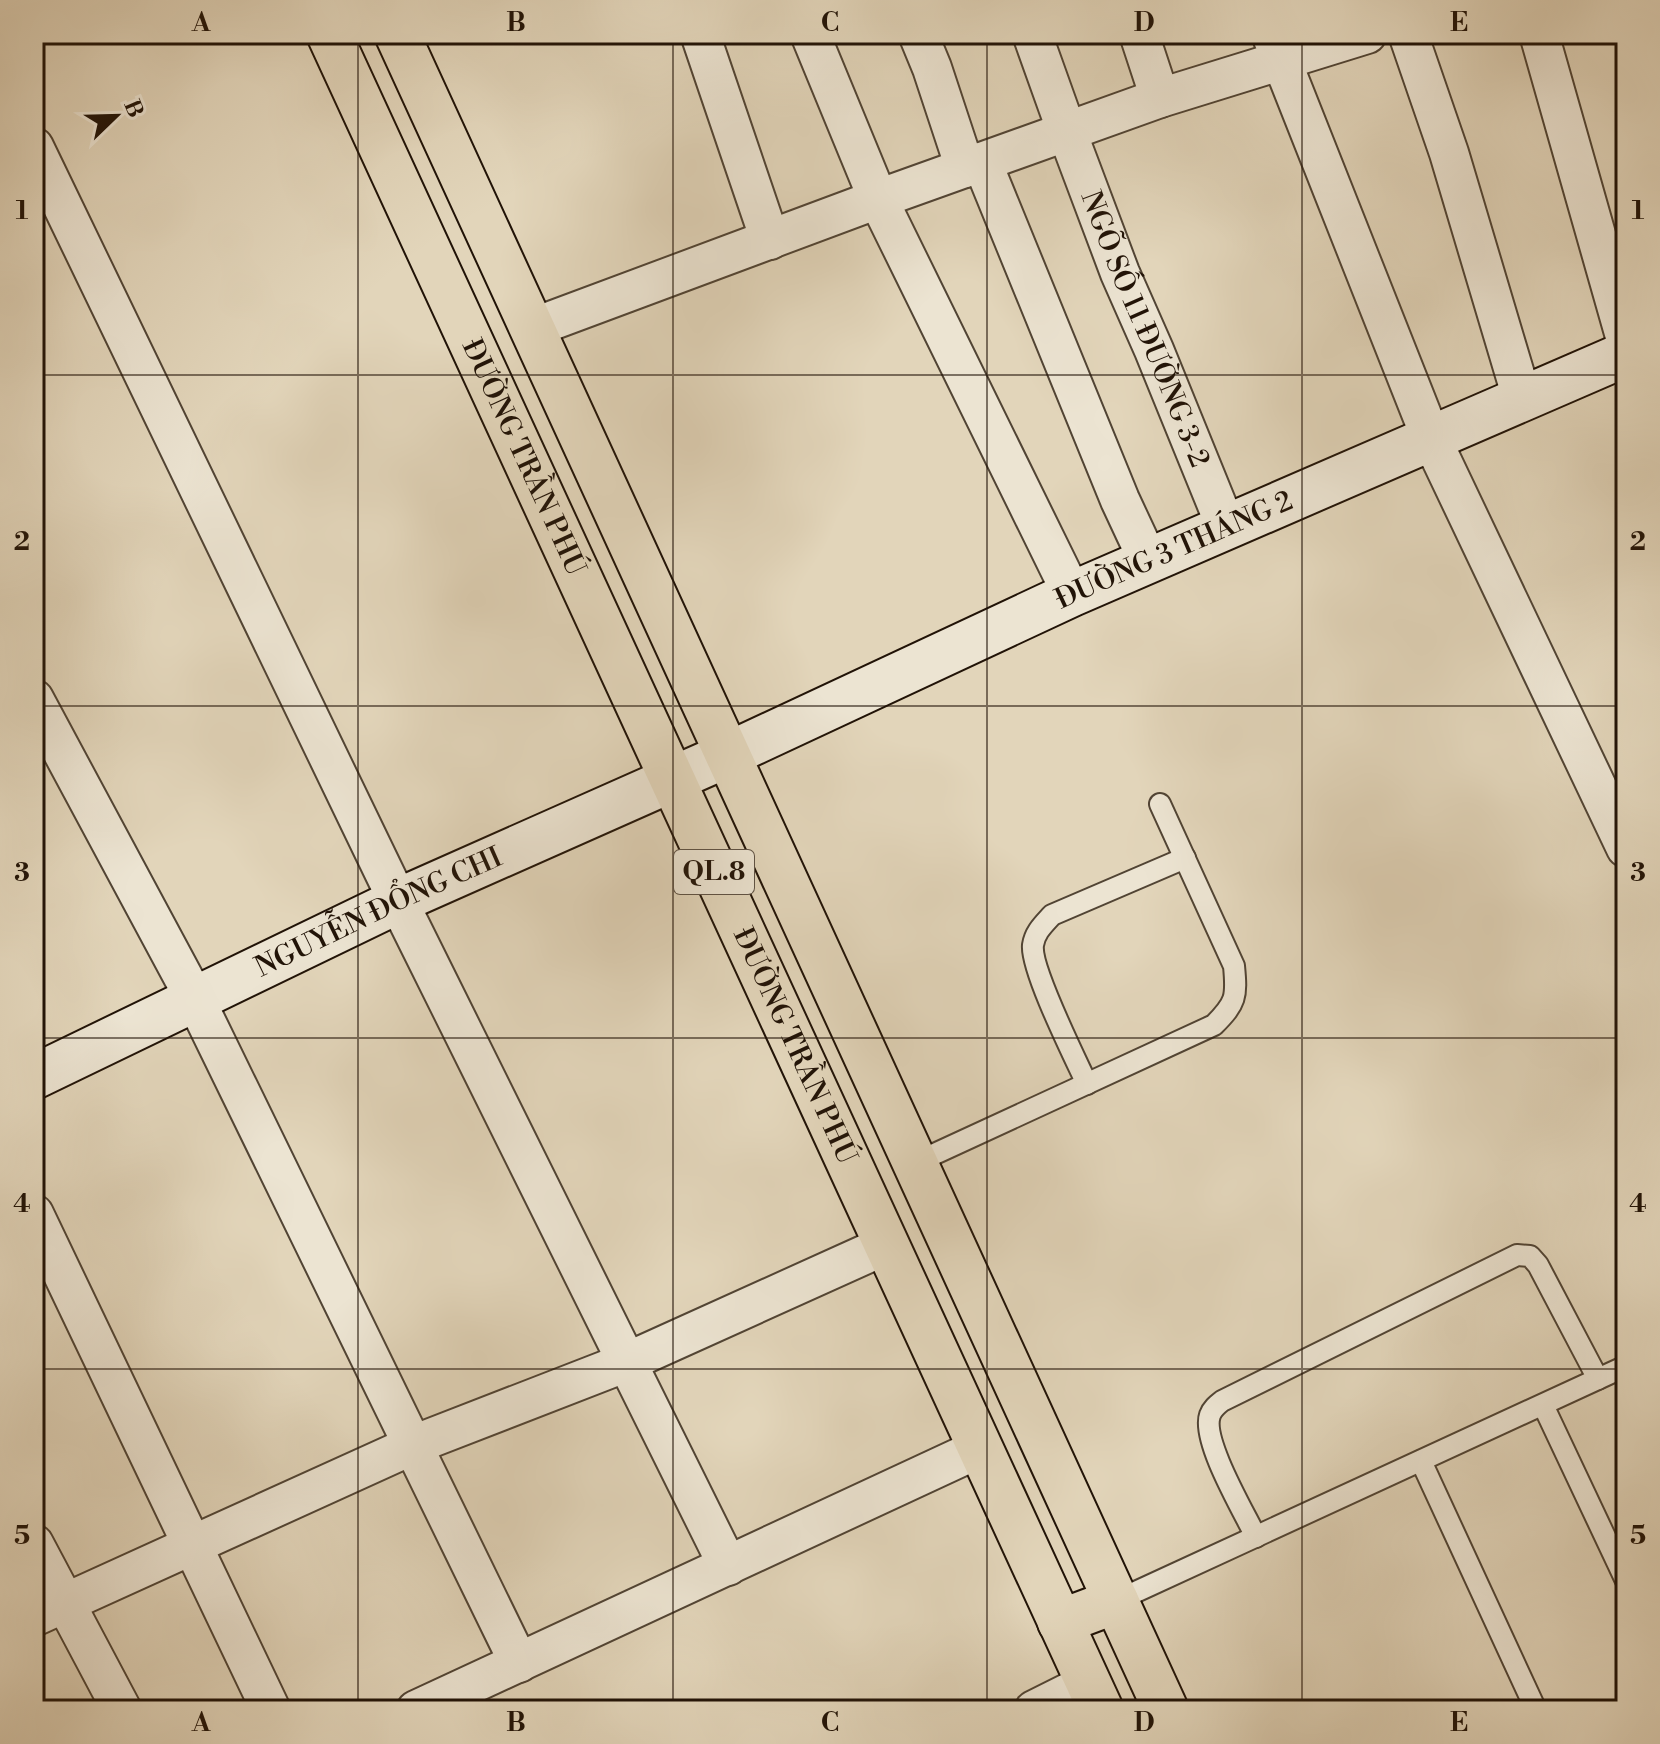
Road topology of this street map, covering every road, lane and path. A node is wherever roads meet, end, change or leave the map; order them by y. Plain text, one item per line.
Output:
1 (329, 34) edge
2 (397, 34) edge
3 (700, 34) edge
4 (810, 34) edge
5 (918, 34) edge
6 (1032, 34) edge
7 (1139, 34) edge
8 (1367, 34) edge
9 (1408, 34) edge
10 (1539, 34) edge
11 (1276, 48) edge
12 (1160, 98) junction
13 (1067, 132) junction
14 (34, 147) edge
15 (974, 165) junction
16 (878, 199) junction
17 (770, 240) junction
18 (532, 328) junction
19 (1626, 340) edge
20 (1626, 354) edge
21 (1522, 398) junction
22 (1431, 438) junction
23 (1226, 527) junction
24 (1148, 560) junction
25 (1072, 594) junction
26 (34, 699) edge
27 (727, 755) junction
28 (672, 779) junction
29 (1160, 804) dead end
30 (1626, 848) edge
31 (1185, 858) junction
32 (398, 901) junction
33 (195, 999) junction
34 (34, 1077) edge
35 (1087, 1084) junction
36 (915, 1163) junction
37 (34, 1214) edge
38 (886, 1245) junction
39 (627, 1362) junction
40 (1626, 1366) edge
41 (1598, 1379) junction
42 (1543, 1405) junction
43 (413, 1445) junction
44 (980, 1448) junction
45 (1421, 1461) junction
46 (1256, 1537) junction
47 (34, 1544) edge
48 (192, 1545) junction
49 (728, 1566) junction
50 (1626, 1581) edge
51 (1116, 1601) junction
52 (49, 1609) edge
53 (1060, 1622) junction
54 (519, 1663) junction
55 (1095, 1697) edge
56 (122, 1710) edge
57 (271, 1710) edge
58 (416, 1710) edge
59 (1034, 1710) edge
60 (1166, 1710) edge
61 (1536, 1710) edge

1 - 28 main road, ĐƯỜNG TRẦN PHÚ / QL.8
2 - 18 main road, QL.8
3 - 17 street
4 - 16 street
5 - 15 street
6 - 13 street, NGÕ SỐ 11 ĐƯỜNG 3-2
7 - 12 street
8 - 11 street
9 - 21 street
10 - 19 street
11 - 12 street
11 - 22 street
12 - 13 street
13 - 15 street
13 - 23 street, NGÕ SỐ 11 ĐƯỜNG 3-2
14 - 32 street
15 - 16 street
15 - 24 street
16 - 17 street
16 - 25 street
17 - 18 street
18 - 27 main road, QL.8
20 - 21 main road, ĐƯỜNG 3 THÁNG 2
21 - 22 main road, ĐƯỜNG 3 THÁNG 2
22 - 23 main road, ĐƯỜNG 3 THÁNG 2
22 - 30 street
23 - 24 main road, ĐƯỜNG 3 THÁNG 2
24 - 25 main road, ĐƯỜNG 3 THÁNG 2
25 - 27 main road, ĐƯỜNG 3 THÁNG 2
26 - 33 street
27 - 28 main road, NGUYỄN ĐỔNG CHI
27 - 36 main road, QL.8
28 - 32 main road, NGUYỄN ĐỔNG CHI
28 - 38 main road, ĐƯỜNG TRẦN PHÚ / QL.8
29 - 31 lane
31 - 35 lane
31 - 35 lane
32 - 33 main road, NGUYỄN ĐỔNG CHI
32 - 39 street
33 - 34 main road, NGUYỄN ĐỔNG CHI
33 - 43 street
35 - 36 lane
36 - 51 main road, QL.8
37 - 48 street
38 - 39 street
38 - 44 main road, ĐƯỜNG TRẦN PHÚ / QL.8
39 - 43 street
39 - 49 street
40 - 41 lane
41 - 42 lane
41 - 46 lane
42 - 45 lane
42 - 50 lane
43 - 48 street
43 - 54 street
44 - 49 street
44 - 53 main road, ĐƯỜNG TRẦN PHÚ / QL.8
45 - 46 lane
45 - 61 lane
46 - 51 lane
47 - 52 street
48 - 52 street
48 - 57 street
49 - 54 street
51 - 53 main road
51 - 60 main road, QL.8
52 - 56 street
53 - 55 main road, ĐƯỜNG TRẦN PHÚ / QL.8
54 - 58 street
55 - 59 street

